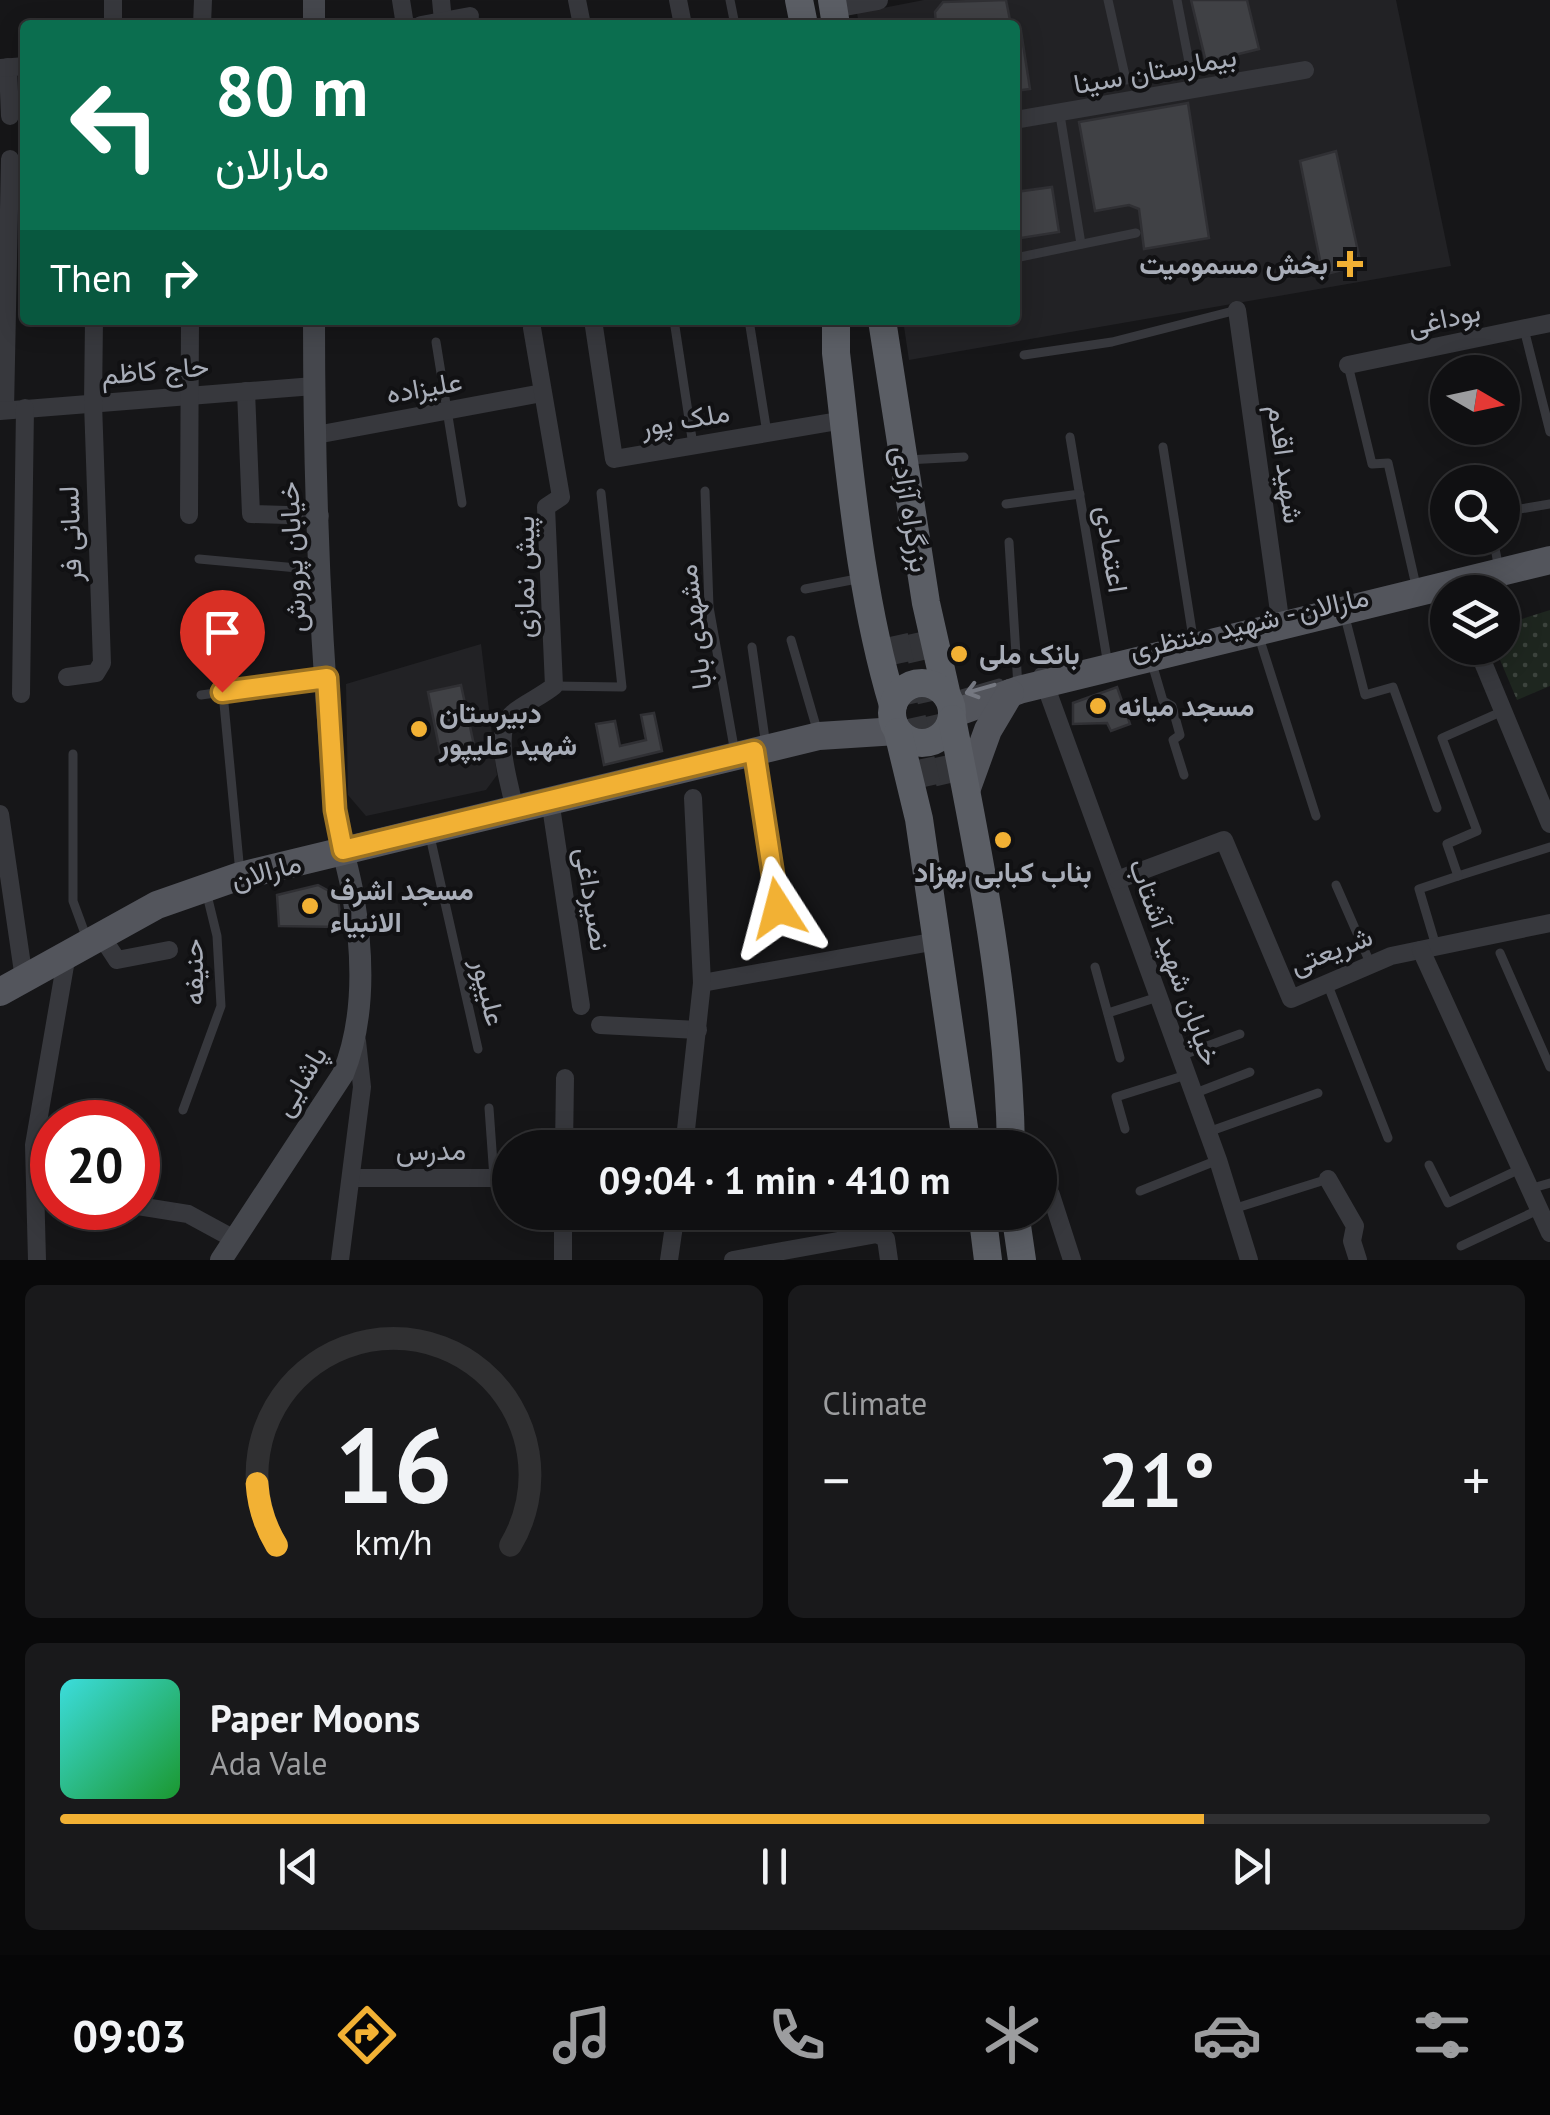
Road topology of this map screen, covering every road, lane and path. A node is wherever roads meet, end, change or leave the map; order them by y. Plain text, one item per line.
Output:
1 (730, 0) edge
2 (878, 0) edge
3 (1108, 0) edge
4 (1177, 0) edge
5 (834, 11) edge
6 (734, 20) dead end
7 (11, 67) edge
8 (1190, 69) junction
9 (1305, 70) dead end
10 (1194, 91) junction
11 (1060, 115) junction
12 (10, 116) dead end
13 (1020, 119) edge
14 (10, 159) dead end
15 (1136, 233) dead end
16 (1081, 244) junction
17 (1020, 257) edge
18 (1237, 310) joint
19 (1550, 323) edge
20 (94, 325) edge
21 (190, 325) edge
22 (314, 325) edge
23 (594, 325) edge
24 (675, 325) edge
25 (750, 325) edge
26 (836, 325) edge
27 (847, 325) edge
28 (874, 325) edge
29 (883, 325) edge
30 (532, 328) dead end
31 (1524, 328) junction
32 (436, 342) dead end
33 (1024, 355) dead end
34 (1348, 365) joint
35 (314, 386) junction
36 (246, 391) junction
37 (542, 393) junction
38 (188, 394) junction
39 (92, 402) junction
40 (25, 408) junction
41 (3, 410) edge
42 (446, 411) junction
43 (844, 420) junction
44 (767, 432) junction
45 (1550, 432) edge
46 (316, 435) junction
47 (1070, 437) dead end
48 (693, 445) junction
49 (1163, 447) dead end
50 (964, 457) dead end
51 (904, 460) junction
52 (705, 491) dead end
53 (601, 494) dead end
54 (1080, 494) junction
55 (462, 503) dead end
56 (1006, 504) dead end
57 (1550, 504) edge
58 (1520, 509) edge
59 (190, 515) dead end
60 (320, 516) junction
61 (1009, 542) dead end
62 (1550, 549) edge
63 (1497, 555) edge
64 (199, 558) dead end
65 (1550, 560) edge
66 (1499, 567) junction
67 (322, 570) junction
68 (1481, 575) edge
69 (865, 577) junction
70 (1416, 588) junction
71 (1430, 588) edge
72 (806, 589) dead end
73 (1344, 611) junction
74 (1273, 625) junction
75 (792, 640) dead end
76 (1193, 642) junction
77 (752, 647) dead end
78 (1150, 658) junction
79 (936, 661) junction
80 (1108, 662) junction
81 (1484, 665) edge
82 (884, 675) junction
83 (67, 677) dead end
84 (327, 678) junction
85 (1026, 683) junction
86 (554, 686) junction
87 (222, 692) junction
88 (21, 694) dead end
89 (201, 696) dead end
90 (950, 707) junction
91 (1504, 711) junction
92 (895, 719) junction
93 (832, 734) junction
94 (752, 752) junction
95 (72, 754) dead end
96 (960, 758) junction
97 (906, 770) junction
98 (1184, 775) dead end
99 (949, 792) junction
100 (693, 798) dead end
101 (550, 800) junction
102 (514, 807) junction
103 (1437, 808) dead end
104 (0, 814) edge
105 (1316, 816) dead end
106 (1550, 824) edge
107 (428, 829) junction
108 (1550, 847) edge
109 (343, 850) junction
110 (240, 876) junction
111 (1458, 876) junction
112 (1117, 880) junction
113 (1336, 885) dead end
114 (206, 888) junction
115 (778, 908) dead end
116 (1550, 923) edge
117 (936, 941) junction
118 (85, 943) junction
119 (1428, 948) junction
120 (169, 950) dead end
121 (1500, 953) dead end
122 (1371, 965) junction
123 (1095, 967) dead end
124 (11, 974) edge
125 (702, 983) junction
126 (1327, 984) junction
127 (1158, 997) junction
128 (582, 1006) dead end
129 (1108, 1013) junction
130 (600, 1026) dead end
131 (698, 1030) junction
132 (1240, 1034) dead end
133 (357, 1040) junction
134 (478, 1048) dead end
135 (1180, 1056) junction
136 (1120, 1058) dead end
137 (1550, 1068) edge
138 (1250, 1072) dead end
139 (1186, 1075) junction
140 (566, 1078) dead end
141 (1318, 1093) dead end
142 (1193, 1094) junction
143 (45, 1100) edge
144 (489, 1108) dead end
145 (183, 1110) dead end
146 (1125, 1129) dead end
147 (493, 1130) edge
148 (565, 1130) edge
149 (686, 1130) edge
150 (965, 1130) edge
151 (977, 1130) edge
152 (1011, 1130) edge
153 (1208, 1132) junction
154 (1388, 1138) dead end
155 (1218, 1160) junction
156 (1430, 1164) dead end
157 (1520, 1169) junction
158 (351, 1178) junction
159 (492, 1178) edge
160 (1328, 1178) joint
161 (1550, 1183) edge
162 (1529, 1189) junction
163 (1140, 1190) dead end
164 (1233, 1208) junction
165 (160, 1210) edge
166 (1538, 1210) junction
167 (1057, 1216) edge
168 (40, 1230) edge
169 (564, 1230) edge
170 (673, 1230) edge
171 (984, 1230) edge
172 (1018, 1230) edge
173 (1550, 1233) edge
174 (234, 1239) junction
175 (1461, 1246) dead end
176 (796, 1255) edge
177 (36, 1260) edge
178 (220, 1260) edge
179 (340, 1260) edge
180 (563, 1260) edge
181 (669, 1260) edge
182 (732, 1260) edge
183 (889, 1260) edge
184 (988, 1260) edge
185 (1022, 1260) edge
186 (1072, 1260) edge
187 (1249, 1260) edge
188 (1358, 1260) edge

1 - 6 lane
2 - 5 street
3 - 8 lane
4 - 8 lane
7 - 12 street
8 - 10 lane
9 - 10 street, بیمارستان سینا
10 - 11 street, بیمارستان سینا
11 - 13 street, بیمارستان سینا
11 - 16 lane
14 - 41 street
15 - 16 lane
16 - 17 lane
18 - 33 lane
18 - 74 street, شهید اقدم
19 - 31 street, بوداغی
20 - 39 street, لسانی فر
21 - 38 street
22 - 35 main road, خیابان پرورش
23 - 48 street, ملک پور
24 - 48 lane
25 - 44 lane
26 - 43 highway
27 - 28 highway, بزرگراه آزادی
29 - 51 highway, بزرگراه آزادی
30 - 37 street, پیش نمازی
31 - 34 street, بوداغی
31 - 45 lane
32 - 42 lane
34 - 70 lane
35 - 36 street, حاج کاظم
35 - 46 main road, خیابان پرورش
36 - 38 street, حاج کاظم
36 - 60 street
37 - 42 street, علیزاده
37 - 86 street, پیش نمازی
38 - 39 street, حاج کاظم
38 - 59 street
39 - 40 street, حاج کاظم
39 - 83 street, لسانی فر
40 - 41 street, حاج کاظم
40 - 88 street
42 - 46 street, علیزاده
42 - 55 lane
43 - 44 street, ملک پور
43 - 69 highway
44 - 48 street, ملک پور
46 - 60 main road, خیابان پرورش
47 - 54 lane, اعتمادی
49 - 76 lane
50 - 51 lane
51 - 79 highway, بزرگراه آزادی
52 - 94 lane, مشهدی بابا
53 - 86 lane
54 - 56 lane
54 - 80 lane, اعتمادی
57 - 58 lane
60 - 67 main road, خیابان پرورش
61 - 85 lane
62 - 66 lane, مارالان - شهید منتظری
63 - 66 lane
64 - 67 lane
65 - 66 main road, مارالان - شهید منتظری
66 - 68 main road, مارالان - شهید منتظری
66 - 70 lane, مارالان - شهید منتظری
67 - 84 main road, خیابان پرورش
69 - 72 lane
69 - 82 highway
70 - 71 main road, مارالان - شهید منتظری
70 - 73 main road, مارالان - شهید منتظری
70 - 74 lane, مارالان - شهید منتظری
73 - 74 main road, مارالان - شهید منتظری
73 - 103 lane
74 - 76 main road, مارالان - شهید منتظری
74 - 105 lane
75 - 93 lane
76 - 78 main road, مارالان - شهید منتظری
76 - 80 lane, مارالان - شهید منتظری
77 - 94 lane
78 - 80 main road, مارالان - شهید منتظری
78 - 98 lane
79 - 82 highway
79 - 90 highway, بزرگراه آزادی
80 - 85 main road, مارالان - شهید منتظری
81 - 91 street
82 - 92 highway
84 - 87 lane
84 - 109 main road, خیابان پرورش
85 - 90 main road, مارالان - شهید منتظری
85 - 99 main road
85 - 112 street, خیابان شهید آشتاب
86 - 102 street
87 - 89 lane
87 - 110 lane
90 - 92 highway
90 - 92 highway
90 - 96 highway, بزرگراه آزادی
91 - 106 street
91 - 111 lane
92 - 93 main road, مارالان
92 - 97 highway
93 - 94 main road, مارالان
94 - 101 main road, مارالان
94 - 115 lane
95 - 118 lane
96 - 97 highway
96 - 99 highway, بزرگراه آزادی
97 - 117 highway
99 - 151 highway
99 - 152 highway
100 - 125 street
101 - 102 main road, مارالان
101 - 128 street, نصیرداغی
102 - 107 main road, مارالان
104 - 124 street
107 - 109 main road, مارالان
107 - 134 lane, علیپور
108 - 111 lane
109 - 110 main road, مارالان
109 - 133 main road, پاشایی
110 - 114 main road, مارالان
111 - 119 lane
112 - 126 street, شریعتی
112 - 127 street, خیابان شهید آشتاب
113 - 122 lane
114 - 118 main road, مارالان
114 - 145 lane, حنیفه
116 - 119 street, شریعتی
117 - 125 street
117 - 150 highway
118 - 120 street
118 - 124 main road, مارالان
118 - 143 street
119 - 122 street, شریعتی
119 - 157 street
121 - 137 lane
122 - 126 street, شریعتی
123 - 129 lane
125 - 131 street
126 - 154 lane
127 - 129 lane
127 - 135 street, خیابان شهید آشتاب
129 - 136 lane
130 - 131 street
131 - 149 street
132 - 135 lane
133 - 158 street
133 - 174 main road, پاشایی
135 - 139 street, خیابان شهید آشتاب
138 - 142 lane
139 - 142 street, خیابان شهید آشتاب
139 - 146 lane
140 - 148 street
141 - 153 lane
142 - 153 street, خیابان شهید آشتاب
144 - 147 lane
153 - 155 street, خیابان شهید آشتاب
155 - 163 lane
155 - 164 street, خیابان شهید آشتاب
156 - 157 lane
157 - 162 street
158 - 159 street, مدرس
158 - 179 street
160 - 164 lane
160 - 188 street
161 - 162 lane
162 - 166 street
164 - 187 street, خیابان شهید آشتاب
165 - 174 street
166 - 173 street
166 - 175 lane
167 - 186 street
168 - 177 street
169 - 180 street
170 - 181 street
171 - 184 highway
172 - 185 highway
174 - 178 main road, پاشایی
176 - 182 street
176 - 183 street

